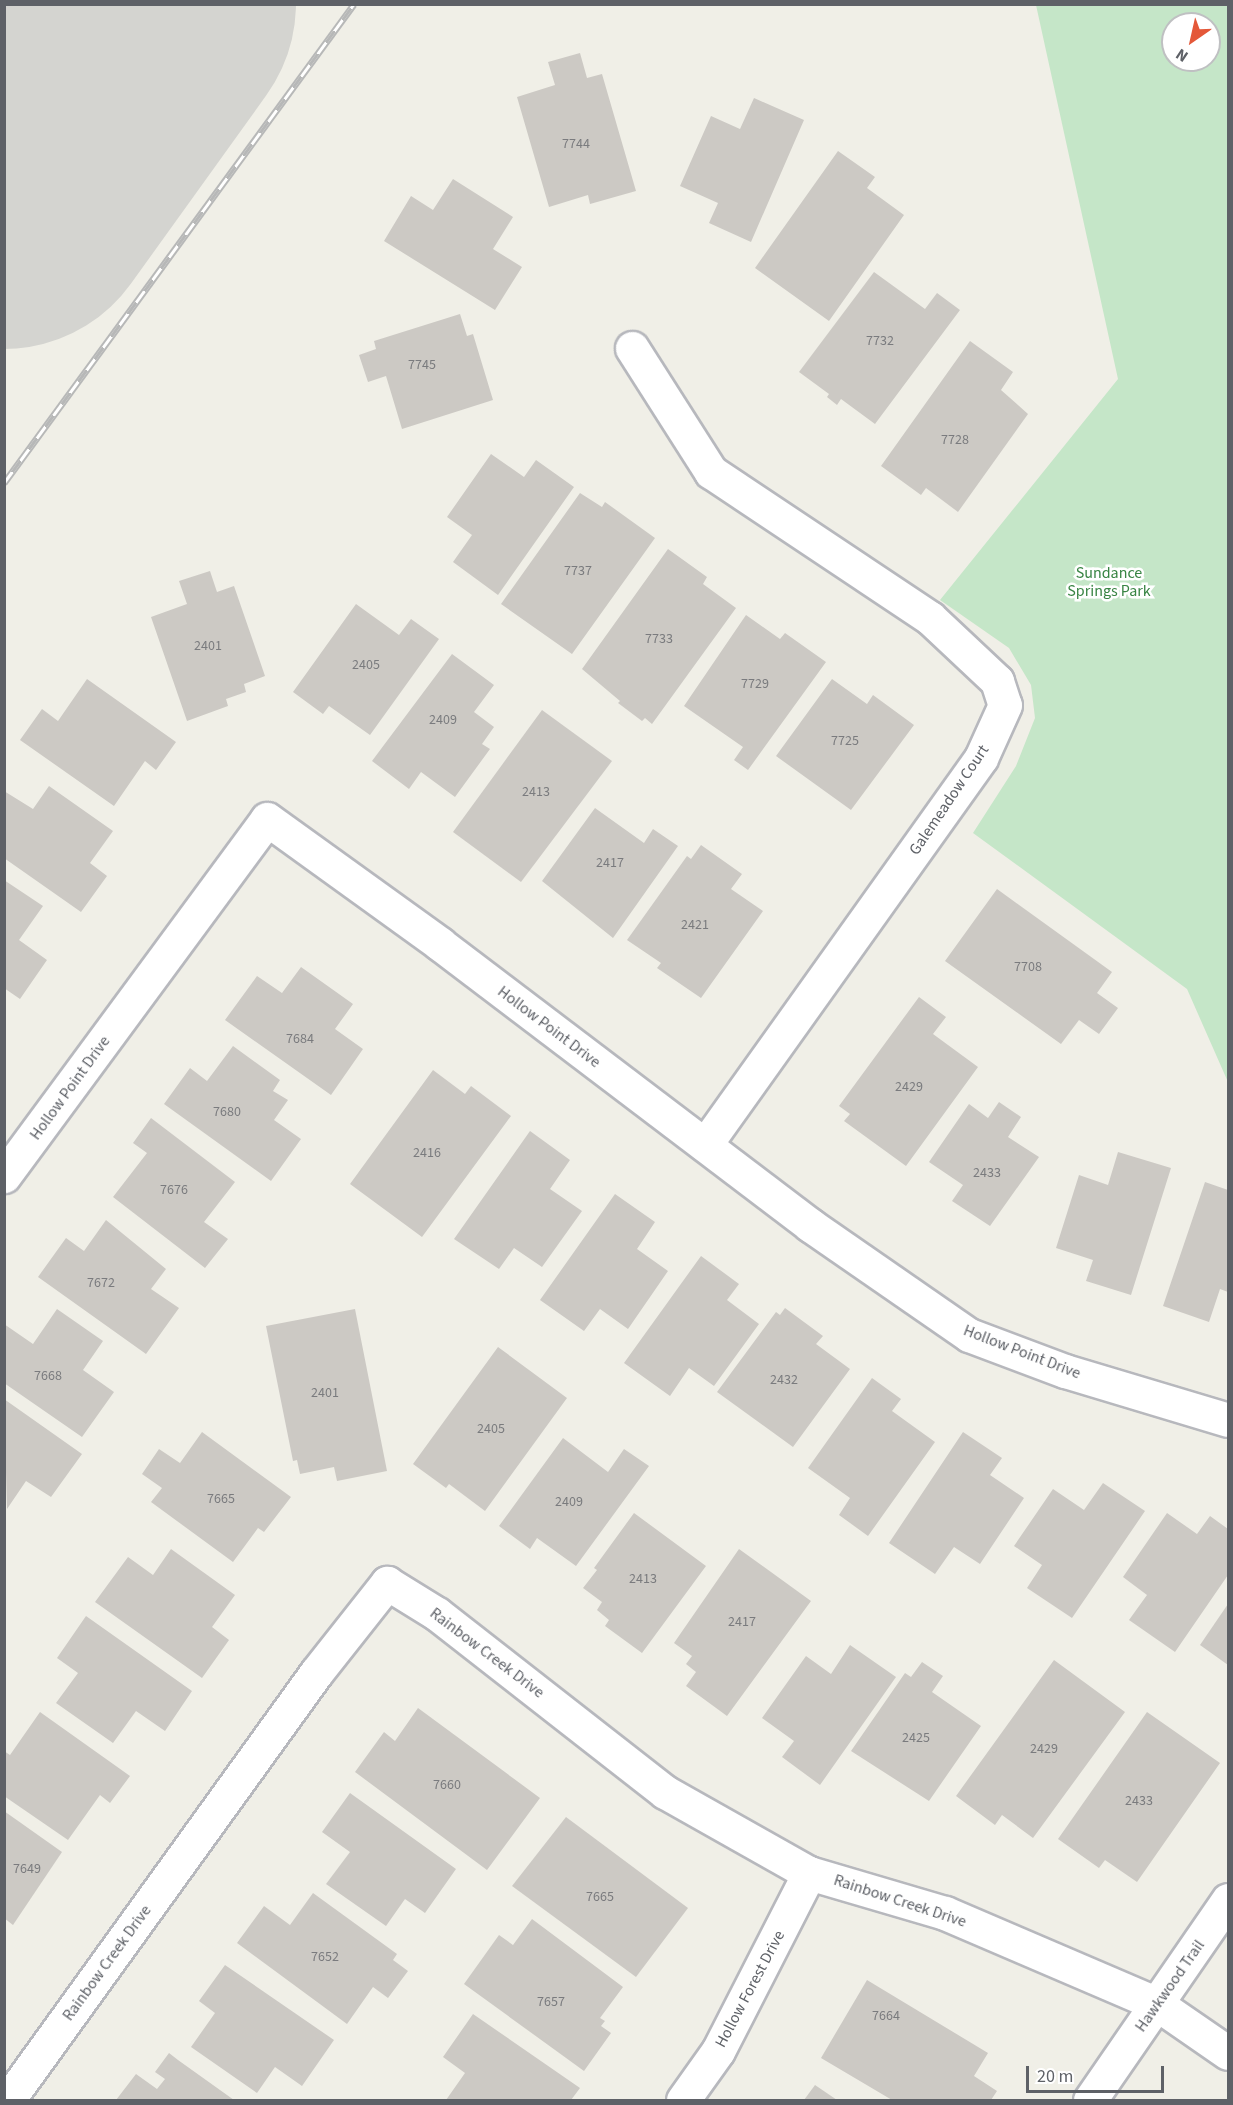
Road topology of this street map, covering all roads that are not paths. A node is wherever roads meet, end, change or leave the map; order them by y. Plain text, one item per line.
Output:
1 (632, 348) dead end
2 (705, 1145) junction
3 (4, 1176) edge
4 (1228, 1420) edge
5 (809, 1873) junction
6 (1228, 1900) edge
7 (1157, 2004) junction
8 (1228, 2054) edge
9 (8, 2100) edge
10 (683, 2100) edge
11 (1090, 2100) edge

1 - 2 street, Galemeadow Court
2 - 3 street, Hollow Point Drive
2 - 4 street, Hollow Point Drive
5 - 7 street, Rainbow Creek Drive
5 - 9 street, Rainbow Creek Drive
5 - 10 street, Hollow Forest Drive
6 - 7 street, Hawkwood Trail
7 - 8 street, Rainbow Creek Drive
7 - 11 street, Hawkwood Trail

